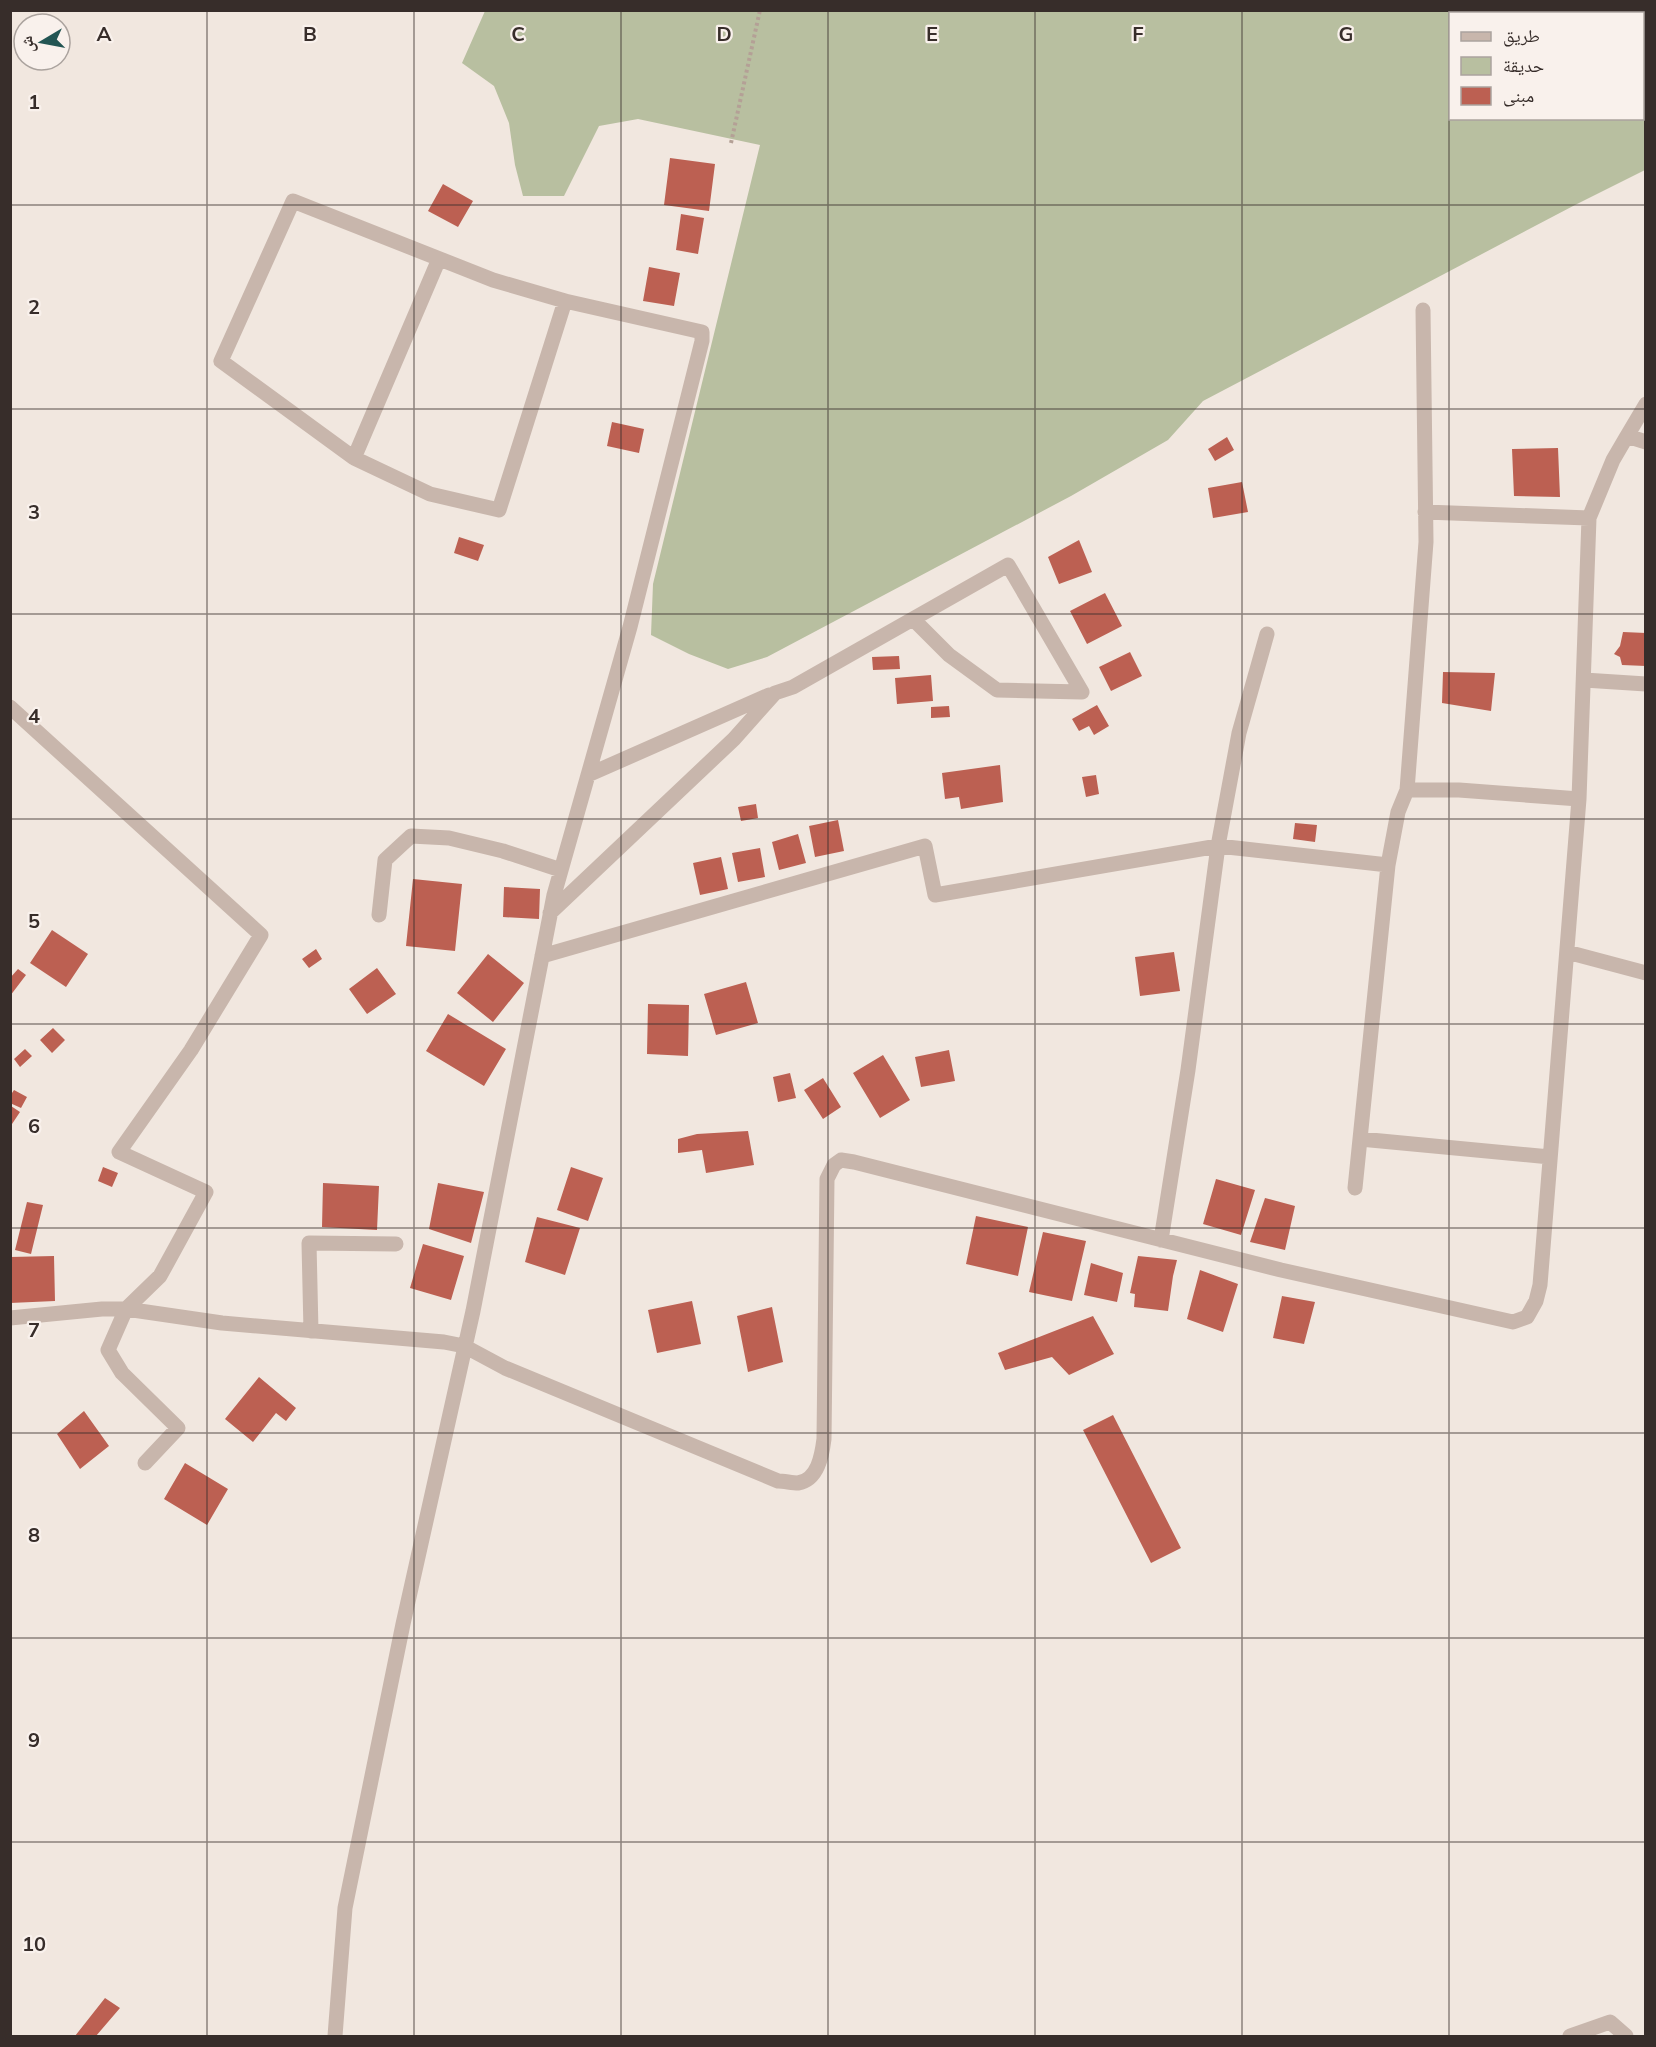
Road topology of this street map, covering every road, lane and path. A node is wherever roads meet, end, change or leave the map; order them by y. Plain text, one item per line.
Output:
1 (760, 10) edge
2 (731, 143) dead end
3 (439, 259) junction
4 (565, 301) junction
5 (1423, 310) dead end
6 (1646, 404) edge
7 (1627, 436) junction
8 (1646, 442) edge
9 (354, 458) junction
10 (1425, 512) junction
11 (1589, 518) junction
12 (913, 619) junction
13 (1267, 634) dead end
14 (1584, 680) junction
15 (1646, 684) edge
16 (774, 693) junction
17 (10, 707) edge
18 (588, 775) junction
19 (1407, 790) junction
20 (1579, 799) junction
21 (1218, 846) junction
22 (1388, 865) junction
23 (561, 870) junction
24 (550, 913) junction
25 (379, 915) dead end
26 (1567, 952) junction
27 (542, 956) junction
28 (1646, 973) edge
29 (1360, 1139) junction
30 (1550, 1157) junction
31 (1355, 1188) dead end
32 (1161, 1240) junction
33 (396, 1244) dead end
34 (126, 1309) junction
35 (10, 1318) edge
36 (311, 1331) junction
37 (464, 1346) junction
38 (145, 1463) dead end
39 (335, 2037) edge
40 (1570, 2037) edge
41 (1626, 2037) edge

1 - 2 path
3 - 4 street
3 - 9 street
3 - 9 street
4 - 9 street
4 - 18 street
5 - 10 street
6 - 7 street
7 - 8 street
7 - 11 street
10 - 11 street
10 - 19 street
11 - 14 street
12 - 12 street
12 - 16 street
13 - 21 street
14 - 15 street
14 - 20 street
16 - 18 street
16 - 24 street
17 - 34 street
18 - 23 street
19 - 20 street
19 - 22 street
20 - 26 street
21 - 22 street
21 - 27 street
21 - 32 street
22 - 29 street
23 - 24 street
23 - 25 street
24 - 27 street
26 - 28 street
26 - 30 street
27 - 37 street
29 - 30 street
29 - 31 street
30 - 32 street
32 - 37 street
33 - 36 street
34 - 35 street
34 - 36 street
34 - 38 street
36 - 37 street
37 - 39 street
40 - 41 street

